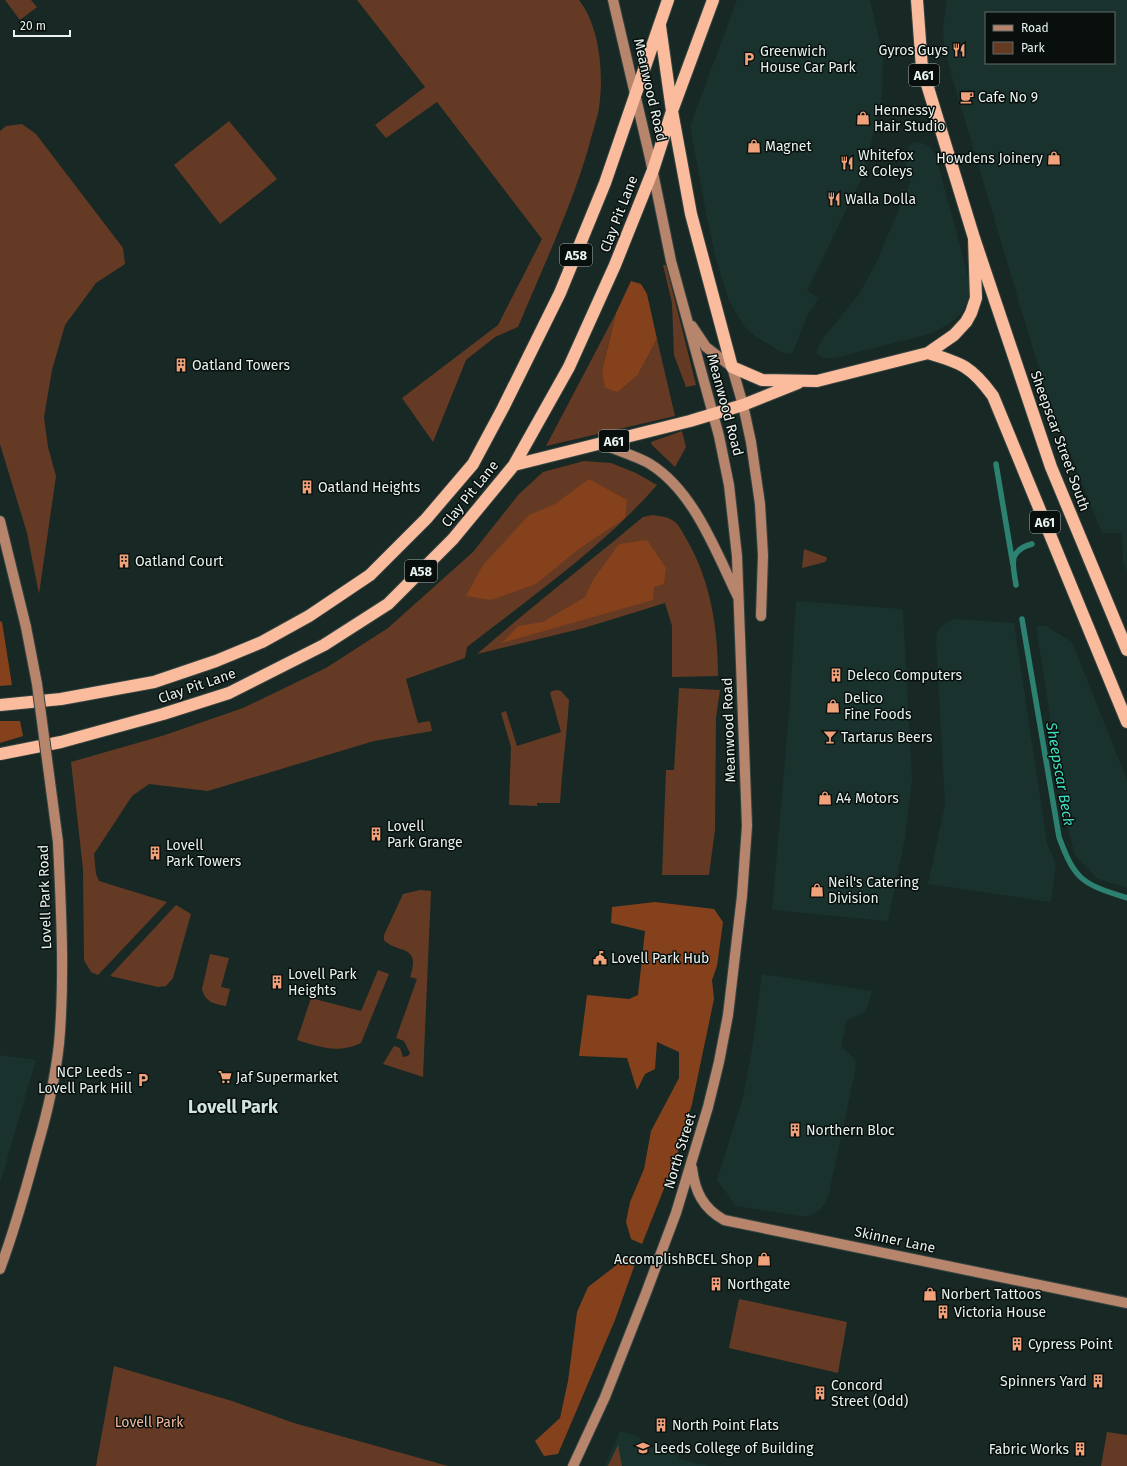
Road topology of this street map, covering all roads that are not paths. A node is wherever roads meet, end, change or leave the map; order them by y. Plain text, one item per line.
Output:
1 (613, 0) edge
2 (668, 0) edge
3 (713, 0) edge
4 (924, 0) edge
5 (918, 6) edge
6 (660, 23) junction
7 (635, 96) junction
8 (672, 111) junction
9 (652, 170) junction
10 (974, 238) junction
11 (685, 315) junction
12 (928, 353) junction
13 (732, 367) junction
14 (801, 382) junction
15 (743, 405) junction
16 (713, 414) junction
17 (602, 444) junction
18 (514, 465) junction
19 (0, 521) edge
20 (740, 600) junction
21 (761, 616) dead end
22 (1127, 650) edge
23 (0, 705) edge
24 (1127, 722) edge
25 (0, 754) edge
26 (747, 826) joint
27 (691, 1164) junction
28 (0, 1269) edge
29 (1127, 1303) edge
30 (573, 1466) edge

1 - 7 street, Meanwood Road
2 - 6 highway, Clay Pit Lane / A58
3 - 8 highway, Clay Pit Lane / A58
4 - 5 street
5 - 10 highway, Sheepscar Street South / A61
6 - 7 highway, Clay Pit Lane / A58
6 - 8 highway, Meanwood Road
7 - 9 street, Meanwood Road
7 - 23 highway, Clay Pit Lane / A58
8 - 9 highway, Clay Pit Lane / A58
8 - 13 highway, Meanwood Road
9 - 11 street, Meanwood Road
9 - 18 highway, Clay Pit Lane / A58
10 - 12 highway, Sheepscar Street South / A61
10 - 22 highway, Sheepscar Street South / A61
11 - 13 street
11 - 16 street, Meanwood Road
12 - 14 highway, Sheepscar Street South / A61
12 - 24 highway, A61
13 - 14 highway, Sheepscar Street South / A61
13 - 15 street, Meanwood Road
14 - 15 highway, Sheepscar Street South / A61
15 - 16 highway, Sheepscar Street South / A61
15 - 21 street, Meanwood Road
16 - 17 highway, Sheepscar Street South / A61
16 - 20 street, Meanwood Road
17 - 18 highway, Sheepscar Street South / A61
17 - 20 street
18 - 25 highway, Clay Pit Lane / A58
19 - 28 street, Lovell Park Road, bridge
20 - 26 street, Meanwood Road
26 - 27 street, North Street
27 - 29 street, Skinner Lane
27 - 30 street, North Street

